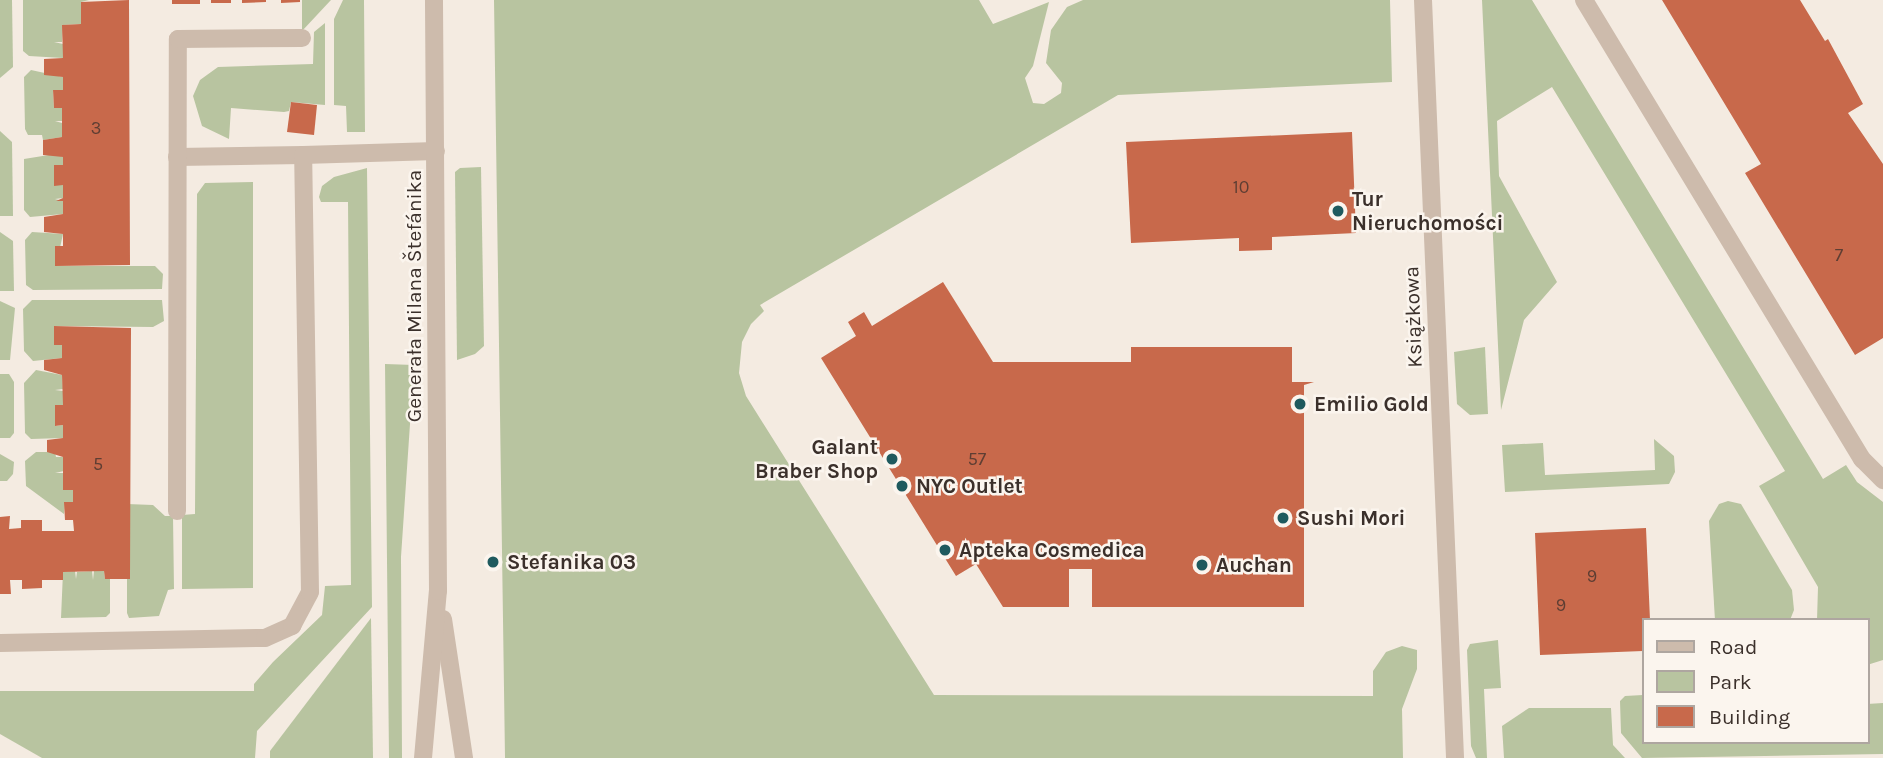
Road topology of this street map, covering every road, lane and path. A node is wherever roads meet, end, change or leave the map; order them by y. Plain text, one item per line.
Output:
1 (434, 0) edge
2 (1423, 0) edge
3 (1584, 0) edge
4 (302, 38) dead end
5 (436, 151) junction
6 (303, 155) junction
7 (177, 157) junction
8 (1883, 480) edge
9 (177, 511) dead end
10 (438, 591) junction
11 (0, 643) edge
12 (423, 758) edge
13 (464, 758) edge
14 (1455, 758) edge

1 - 5 street, Generała Milana Štefánika
2 - 14 street, Książkowa
3 - 8 street
4 - 7 street
5 - 6 street
5 - 10 street, Generała Milana Štefánika
6 - 7 street
6 - 11 street
7 - 9 street
10 - 12 street, Generała Milana Štefánika
10 - 13 street, Generała Milana Štefánika

